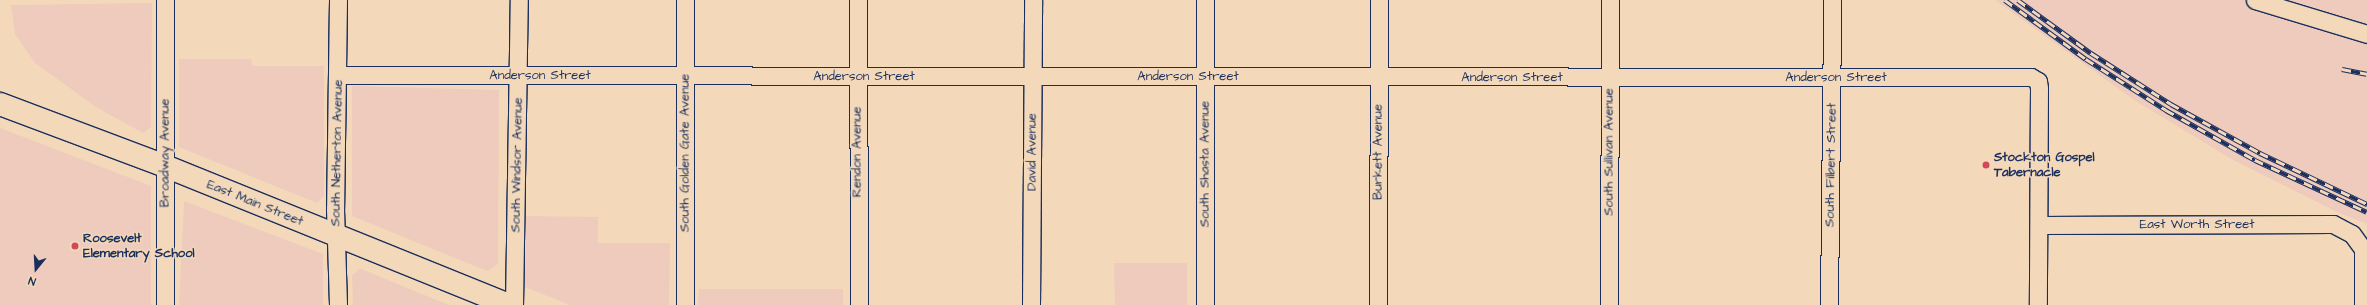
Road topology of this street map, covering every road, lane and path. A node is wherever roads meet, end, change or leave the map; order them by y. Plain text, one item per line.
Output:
1 (165, 0) edge
2 (338, 0) edge
3 (519, 0) edge
4 (685, 0) edge
5 (858, 0) edge
6 (1033, 0) edge
7 (1205, 0) edge
8 (1379, 0) edge
9 (1610, 0) edge
10 (1832, 0) edge
11 (2255, 0) edge
12 (2367, 34) edge
13 (338, 75) junction
14 (519, 75) junction
15 (685, 76) junction
16 (858, 76) junction
17 (1032, 76) junction
18 (1205, 76) junction
19 (1378, 77) junction
20 (1609, 77) junction
21 (1832, 77) junction
22 (0, 104) edge
23 (165, 166) junction
24 (2039, 225) junction
25 (336, 235) junction
26 (165, 305) edge
27 (338, 305) edge
28 (509, 305) edge
29 (514, 305) edge
30 (685, 305) edge
31 (859, 305) edge
32 (1032, 305) edge
33 (1205, 305) edge
34 (1378, 305) edge
35 (1609, 305) edge
36 (1829, 305) edge
37 (2038, 305) edge
38 (2363, 305) edge

1 - 23 street, Broadway Avenue
2 - 13 street, South Netherton Avenue
3 - 14 street, South Windsor Avenue
4 - 15 street, South Golden Gate Avenue
5 - 16 street, Rendon Avenue
6 - 17 street, David Avenue
7 - 18 street, South Shasta Avenue
8 - 19 street, Burkett Avenue
9 - 20 street, South Sullivan Avenue
10 - 21 street, South Filbert Street
11 - 12 street
13 - 14 street, Anderson Street
13 - 25 street, South Netherton Avenue
14 - 15 street, Anderson Street
14 - 29 street, South Windsor Avenue
15 - 16 street, Anderson Street
15 - 30 street, South Golden Gate Avenue
16 - 17 street, Anderson Street
16 - 31 street, Rendon Avenue
17 - 18 street, Anderson Street
17 - 32 street, David Avenue
18 - 19 street, Anderson Street
18 - 33 street, South Shasta Avenue
19 - 20 street, Anderson Street
19 - 34 street, Burkett Avenue
20 - 21 street, Anderson Street
20 - 35 street, South Sullivan Avenue
21 - 24 street, Anderson Street
21 - 36 street, South Filbert Street
22 - 23 main road, East Main Street
23 - 25 main road, East Main Street
23 - 26 street, Broadway Avenue
24 - 37 street
24 - 38 street, East Worth Street
25 - 27 street, South Netherton Avenue
25 - 28 main road, East Main Street

